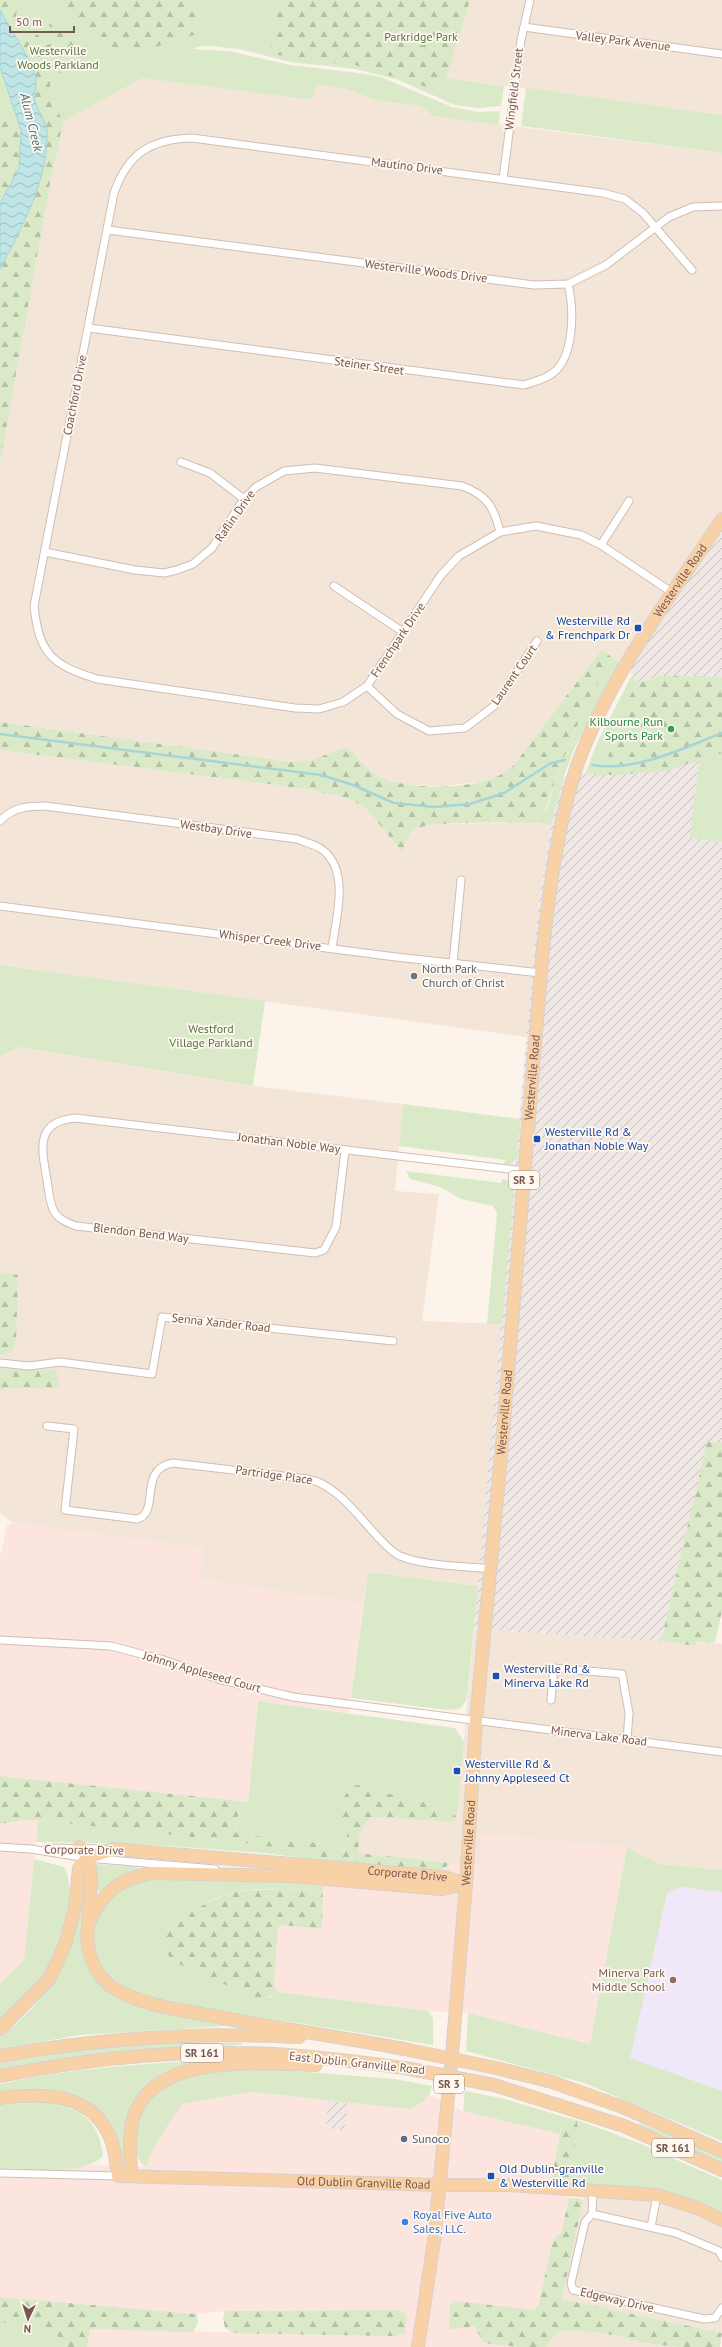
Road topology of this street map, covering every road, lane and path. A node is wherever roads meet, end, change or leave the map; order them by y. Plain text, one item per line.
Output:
1 (530, 0) edge
2 (524, 27) junction
3 (722, 54) edge
4 (148, 147) joint
5 (503, 179) junction
6 (722, 206) edge
7 (655, 227) junction
8 (108, 230) junction
9 (692, 270) dead end
10 (568, 284) junction
11 (89, 328) junction
12 (181, 462) dead end
13 (244, 499) junction
14 (629, 501) dead end
15 (722, 519) edge
16 (500, 532) junction
17 (601, 545) junction
18 (45, 552) junction
19 (334, 586) dead end
20 (672, 593) junction
21 (403, 632) junction
22 (538, 641) dead end
23 (47, 653) joint
24 (367, 686) junction
25 (0, 821) edge
26 (461, 880) dead end
27 (0, 906) edge
28 (332, 948) junction
29 (453, 963) junction
30 (541, 973) junction
31 (54, 1123) joint
32 (345, 1150) junction
33 (525, 1171) junction
34 (393, 1342) dead end
35 (0, 1363) edge
36 (47, 1426) dead end
37 (490, 1569) junction
38 (0, 1640) edge
39 (551, 1700) dead end
40 (476, 1721) junction
41 (627, 1740) junction
42 (722, 1752) edge
43 (0, 1847) edge
44 (79, 1847) junction
45 (31, 1849) junction
46 (114, 1849) junction
47 (87, 1858) junction
48 (291, 1876) junction
49 (466, 1884) junction
50 (87, 1928) junction
51 (0, 2029) edge
52 (404, 2049) junction
53 (0, 2056) edge
54 (405, 2068) junction
55 (0, 2076) edge
56 (0, 2098) edge
57 (722, 2151) edge
58 (722, 2170) edge
59 (0, 2173) edge
60 (118, 2176) junction
61 (131, 2176) junction
62 (440, 2185) junction
63 (593, 2191) junction
64 (657, 2195) junction
65 (592, 2214) junction
66 (722, 2220) edge
67 (651, 2227) junction
68 (721, 2252) edge
69 (722, 2308) edge
70 (418, 2347) edge

1 - 2 street, Wingfield Street
2 - 3 street, Valley Park Avenue
2 - 5 street, Wingfield Street
4 - 5 street, Mautino Drive
4 - 8 street, Coachford Drive
5 - 7 street, Mautino Drive
6 - 7 street, Westerville Woods Drive
7 - 9 street, Mautino Drive
7 - 10 street, Westerville Woods Drive
8 - 10 street, Westerville Woods Drive
8 - 11 street, Coachford Drive
10 - 11 street, Steiner Street
11 - 18 street, Coachford Drive
12 - 13 street
13 - 16 street, Raflin Drive
13 - 18 street, Raflin Drive
14 - 17 street
15 - 20 main road, Westerville Road / SR 3
16 - 17 street, Frenchpark Drive
16 - 21 street, Frenchpark Drive
17 - 20 street, Frenchpark Drive
18 - 23 street, Coachford Drive
19 - 21 street
20 - 30 main road, Westerville Road / SR 3
21 - 24 street, Frenchpark Drive
22 - 24 street, Laurent Court
23 - 24 street, Frenchpark Drive
25 - 28 street, Westbay Drive
26 - 29 street
27 - 28 street, Whisper Creek Drive
28 - 29 street, Whisper Creek Drive
29 - 30 street, Whisper Creek Drive
30 - 33 main road, Westerville Road / SR 3
31 - 32 street, Jonathan Noble Way
31 - 32 street, Blendon Bend Way
32 - 33 street, Jonathan Noble Way
33 - 37 main road, Westerville Road / SR 3
34 - 35 street, Senna Xander Road
36 - 37 street, Partridge Place
37 - 40 main road, Westerville Road / SR 3
38 - 40 street, Johnny Appleseed Court
39 - 41 street
40 - 41 street, Minerva Lake Road
40 - 49 main road, Westerville Road / SR 3
41 - 42 street, Minerva Lake Road
43 - 45 street, Corporate Drive
44 - 45 street, Corporate Drive
44 - 46 street, Corporate Drive
44 - 47 main road
45 - 47 street, Corporate Drive
46 - 47 main road
46 - 49 main road, Corporate Drive
47 - 48 street, Corporate Drive
47 - 50 main road
47 - 51 main road
48 - 49 main road, Corporate Drive
48 - 50 main road
49 - 62 main road, Westerville Road / SR 3
50 - 52 main road
52 - 53 main road, East Dublin Granville Road / SR 161
52 - 57 main road, East Dublin Granville Road / SR 161, bridge
54 - 55 main road, East Dublin Granville Road / SR 161
54 - 58 main road, East Dublin Granville Road / SR 161, bridge
54 - 61 main road
56 - 60 main road
59 - 60 street, Old Dublin Granville Road
60 - 61 main road, Old Dublin Granville Road
61 - 62 main road, Old Dublin Granville Road
62 - 63 main road, Old Dublin Granville Road
62 - 70 main road, Westerville Road / SR 3
63 - 64 main road, Old Dublin Granville Road
63 - 65 street, Edgeway Drive
64 - 66 main road, Old Dublin Granville Road
64 - 67 street
65 - 67 street
65 - 69 street, Edgeway Drive
67 - 68 street

